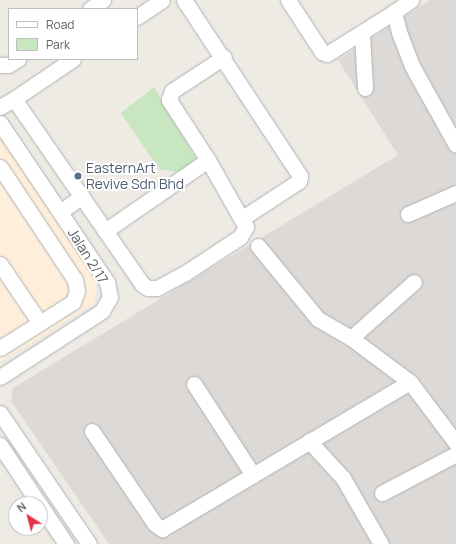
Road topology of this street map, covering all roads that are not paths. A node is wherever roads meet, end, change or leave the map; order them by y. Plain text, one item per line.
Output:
1 (103, 0) edge
2 (162, 0) edge
3 (184, 0) edge
4 (288, 0) edge
5 (410, 0) edge
6 (91, 8) edge
7 (394, 12) junction
8 (138, 15) edge
9 (362, 33) junction
10 (224, 57) junction
11 (17, 60) edge
12 (72, 60) edge
13 (0, 65) edge
14 (365, 88) dead end
15 (14, 99) junction
16 (0, 108) edge
17 (0, 123) edge
18 (456, 145) edge
19 (208, 160) junction
20 (0, 166) edge
21 (456, 193) edge
22 (82, 196) junction
23 (60, 212) junction
24 (408, 214) dead end
25 (241, 219) junction
26 (105, 230) junction
27 (258, 246) dead end
28 (0, 264) edge
29 (414, 282) dead end
30 (40, 323) junction
31 (351, 338) junction
32 (0, 348) edge
33 (2, 371) edge
34 (410, 382) junction
35 (194, 384) dead end
36 (0, 413) edge
37 (92, 431) dead end
38 (310, 441) junction
39 (456, 443) edge
40 (0, 445) edge
41 (456, 454) edge
42 (253, 475) junction
43 (382, 493) dead end
44 (34, 496) edge
45 (48, 517) edge
46 (66, 544) edge
47 (89, 544) edge
48 (381, 544) edge

1 - 6 street
2 - 8 street
3 - 10 street
4 - 9 street
5 - 7 street
7 - 9 street
7 - 18 street
9 - 14 street
10 - 19 street
10 - 25 street
11 - 13 street
12 - 15 street
15 - 16 street
15 - 22 street
17 - 23 street, Jalan 2/17
19 - 25 street
19 - 26 street
20 - 30 street
21 - 24 street
22 - 23 street
22 - 26 street
23 - 33 street, Jalan 2/17
25 - 26 street
27 - 31 street
28 - 30 street
29 - 31 street
30 - 32 street
31 - 34 street
34 - 38 street
34 - 39 street
35 - 42 street
36 - 47 street
37 - 42 street
38 - 42 street
38 - 48 street
40 - 44 street
41 - 43 street
45 - 46 street

